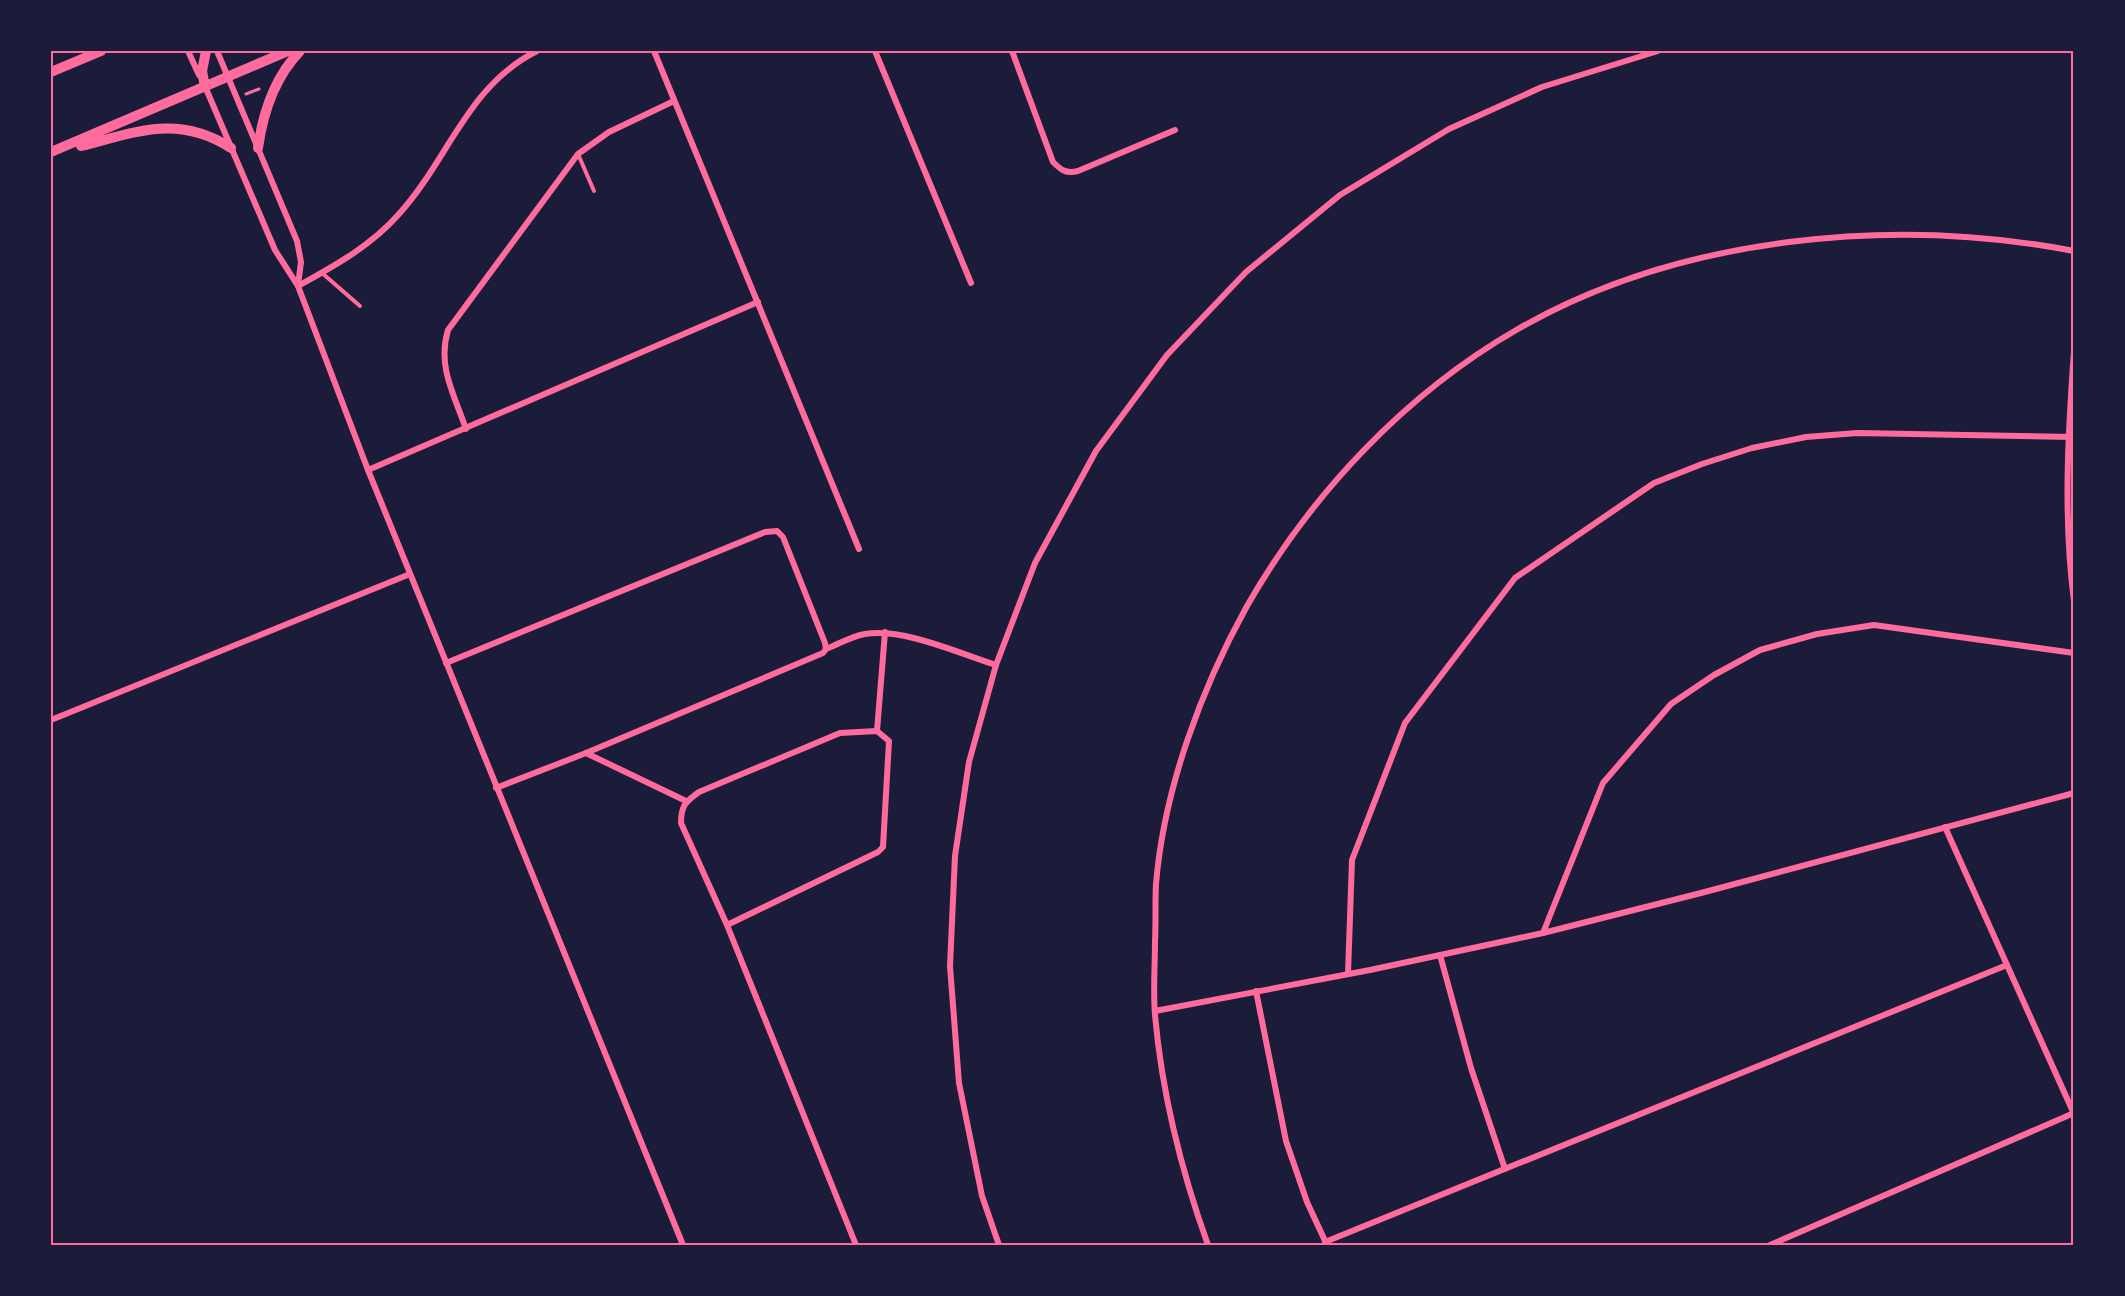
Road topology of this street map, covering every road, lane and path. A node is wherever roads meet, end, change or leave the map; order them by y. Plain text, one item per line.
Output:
1 (101, 51) edge
2 (188, 51) edge
3 (206, 51) edge
4 (217, 51) edge
5 (288, 51) edge
6 (300, 51) edge
7 (537, 51) edge
8 (654, 51) edge
9 (875, 51) edge
10 (1012, 51) edge
11 (1658, 51) edge
12 (51, 72) edge
13 (229, 77) junction
14 (205, 87) junction
15 (674, 101) junction
16 (1175, 130) dead end
17 (231, 148) junction
18 (258, 148) junction
19 (51, 152) edge
20 (578, 154) junction
21 (594, 191) dead end
22 (2074, 251) edge
23 (322, 273) junction
24 (971, 283) dead end
25 (298, 286) junction
26 (758, 302) junction
27 (360, 306) dead end
28 (2074, 351) edge
29 (466, 429) junction
30 (2071, 437) edge
31 (368, 471) junction
32 (859, 549) dead end
33 (410, 574) junction
34 (2074, 601) edge
35 (885, 632) junction
36 (826, 649) junction
37 (2074, 653) edge
38 (446, 663) junction
39 (996, 665) junction
40 (51, 720) edge
41 (878, 731) junction
42 (586, 753) junction
43 (496, 788) junction
44 (2074, 793) edge
45 (686, 801) junction
46 (1945, 827) junction
47 (727, 925) junction
48 (1543, 933) junction
49 (1440, 956) junction
50 (2007, 965) junction
51 (1348, 974) junction
52 (1256, 991) junction
53 (1155, 1011) junction
54 (2074, 1113) edge
55 (1505, 1169) junction
56 (1205, 1244) edge
57 (1326, 1244) edge
58 (683, 1245) edge
59 (855, 1245) edge
60 (999, 1245) edge
61 (1770, 1245) edge

1 - 12 main road
2 - 14 street
3 - 14 main road
4 - 13 street
5 - 13 main road
6 - 18 main road
7 - 23 street
8 - 15 street
9 - 24 street
10 - 16 street
11 - 39 street
13 - 14 main road
13 - 18 street
14 - 17 street
14 - 19 main road
15 - 20 street
15 - 26 street
17 - 19 main road
17 - 25 street
18 - 25 street
20 - 21 lane
20 - 29 street
22 - 53 street
23 - 25 street
23 - 27 lane
25 - 31 street
26 - 29 street
26 - 32 street
28 - 30 street
29 - 31 street
30 - 34 street
30 - 51 street
31 - 33 street
33 - 38 street
33 - 40 street
35 - 36 street
35 - 39 street
35 - 41 street
36 - 38 street
36 - 42 street
37 - 48 street
38 - 43 street
39 - 60 street
41 - 45 street
41 - 47 street
42 - 43 street
42 - 45 street
43 - 58 street
44 - 46 street
45 - 47 street
46 - 48 street
46 - 50 street
47 - 59 street
48 - 49 street
49 - 51 street
49 - 55 street
50 - 54 street
50 - 55 street
51 - 52 street
52 - 53 street
52 - 57 street
53 - 56 street
54 - 61 street
55 - 57 street

